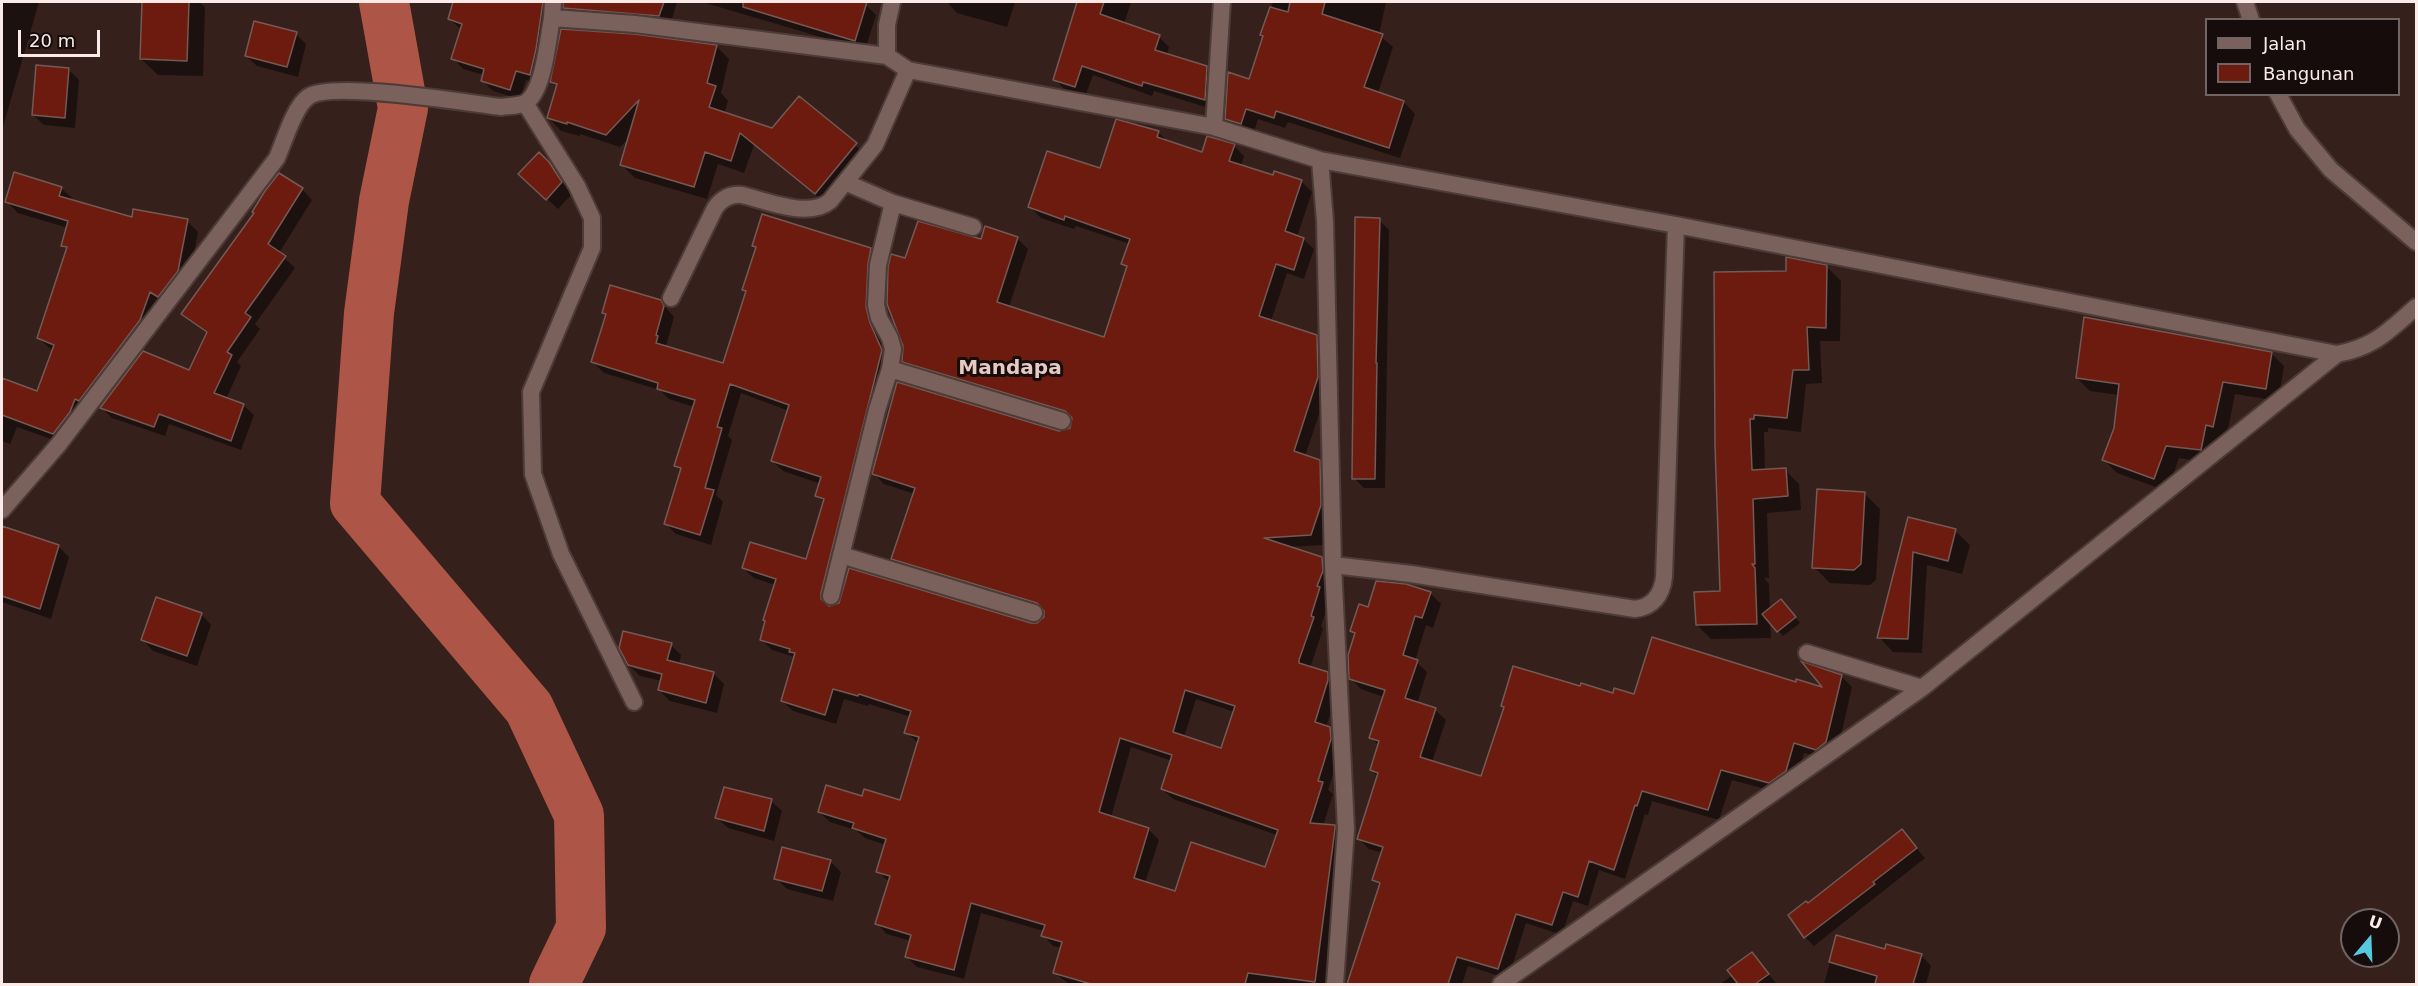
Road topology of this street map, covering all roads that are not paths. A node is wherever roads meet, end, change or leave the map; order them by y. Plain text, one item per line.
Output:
1 (892, 2) edge
2 (1222, 2) edge
3 (2245, 2) edge
4 (552, 10) edge
5 (2250, 18) edge
6 (886, 56) junction
7 (908, 70) junction
8 (2279, 96) edge
9 (525, 103) junction
10 (1214, 127) junction
11 (1320, 160) junction
12 (847, 183) junction
13 (893, 203) junction
14 (1676, 225) junction
15 (973, 227) dead end
16 (2416, 243) edge
17 (671, 298) dead end
18 (2416, 307) edge
19 (2337, 354) junction
20 (890, 369) junction
21 (1062, 421) dead end
22 (2, 510) edge
23 (841, 555) junction
24 (1333, 565) junction
25 (831, 596) dead end
26 (1034, 613) dead end
27 (1806, 653) dead end
28 (1922, 688) junction
29 (634, 702) dead end
30 (1335, 984) edge
31 (1501, 984) edge

1 - 6 street
2 - 10 street
3 - 5 street
4 - 6 street
4 - 9 street
6 - 7 street
7 - 10 street
7 - 12 street
8 - 16 street
9 - 22 street
9 - 29 street
10 - 11 street
11 - 14 street
11 - 24 street
12 - 13 street
12 - 17 street
13 - 15 street
13 - 20 street
14 - 19 street
14 - 24 street
18 - 19 street
19 - 28 street
20 - 21 street
20 - 23 street
23 - 25 street
23 - 26 street
24 - 30 street
27 - 28 street
28 - 31 street

